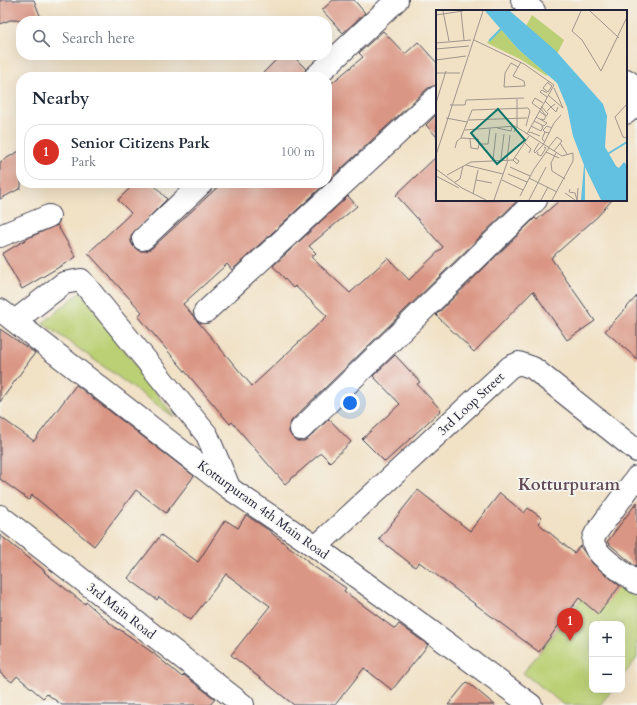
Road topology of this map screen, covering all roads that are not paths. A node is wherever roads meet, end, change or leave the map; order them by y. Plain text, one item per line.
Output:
1 (397, 0) edge
2 (320, 72) edge
3 (627, 81) edge
4 (637, 88) edge
5 (436, 98) edge
6 (637, 103) edge
7 (627, 112) edge
8 (197, 188) edge
9 (535, 201) edge
10 (49, 216) dead end
11 (0, 236) edge
12 (143, 239) dead end
13 (205, 312) dead end
14 (7, 315) edge
15 (300, 429) dead end
16 (637, 451) edge
17 (637, 477) edge
18 (229, 488) junction
19 (0, 516) edge
20 (316, 548) junction
21 (637, 583) edge
22 (235, 703) edge
23 (531, 705) edge

1 - 2 street
3 - 4 street
5 - 13 street
6 - 7 street
8 - 12 street
9 - 15 street
10 - 11 street
14 - 18 street, Kotturpuram 4th Main Road
14 - 18 street
16 - 20 street, 3rd Loop Street
17 - 21 street
18 - 20 street, Kotturpuram 4th Main Road
19 - 22 street, 3rd Main Road
20 - 23 street, Kotturpuram 4th Main Road

